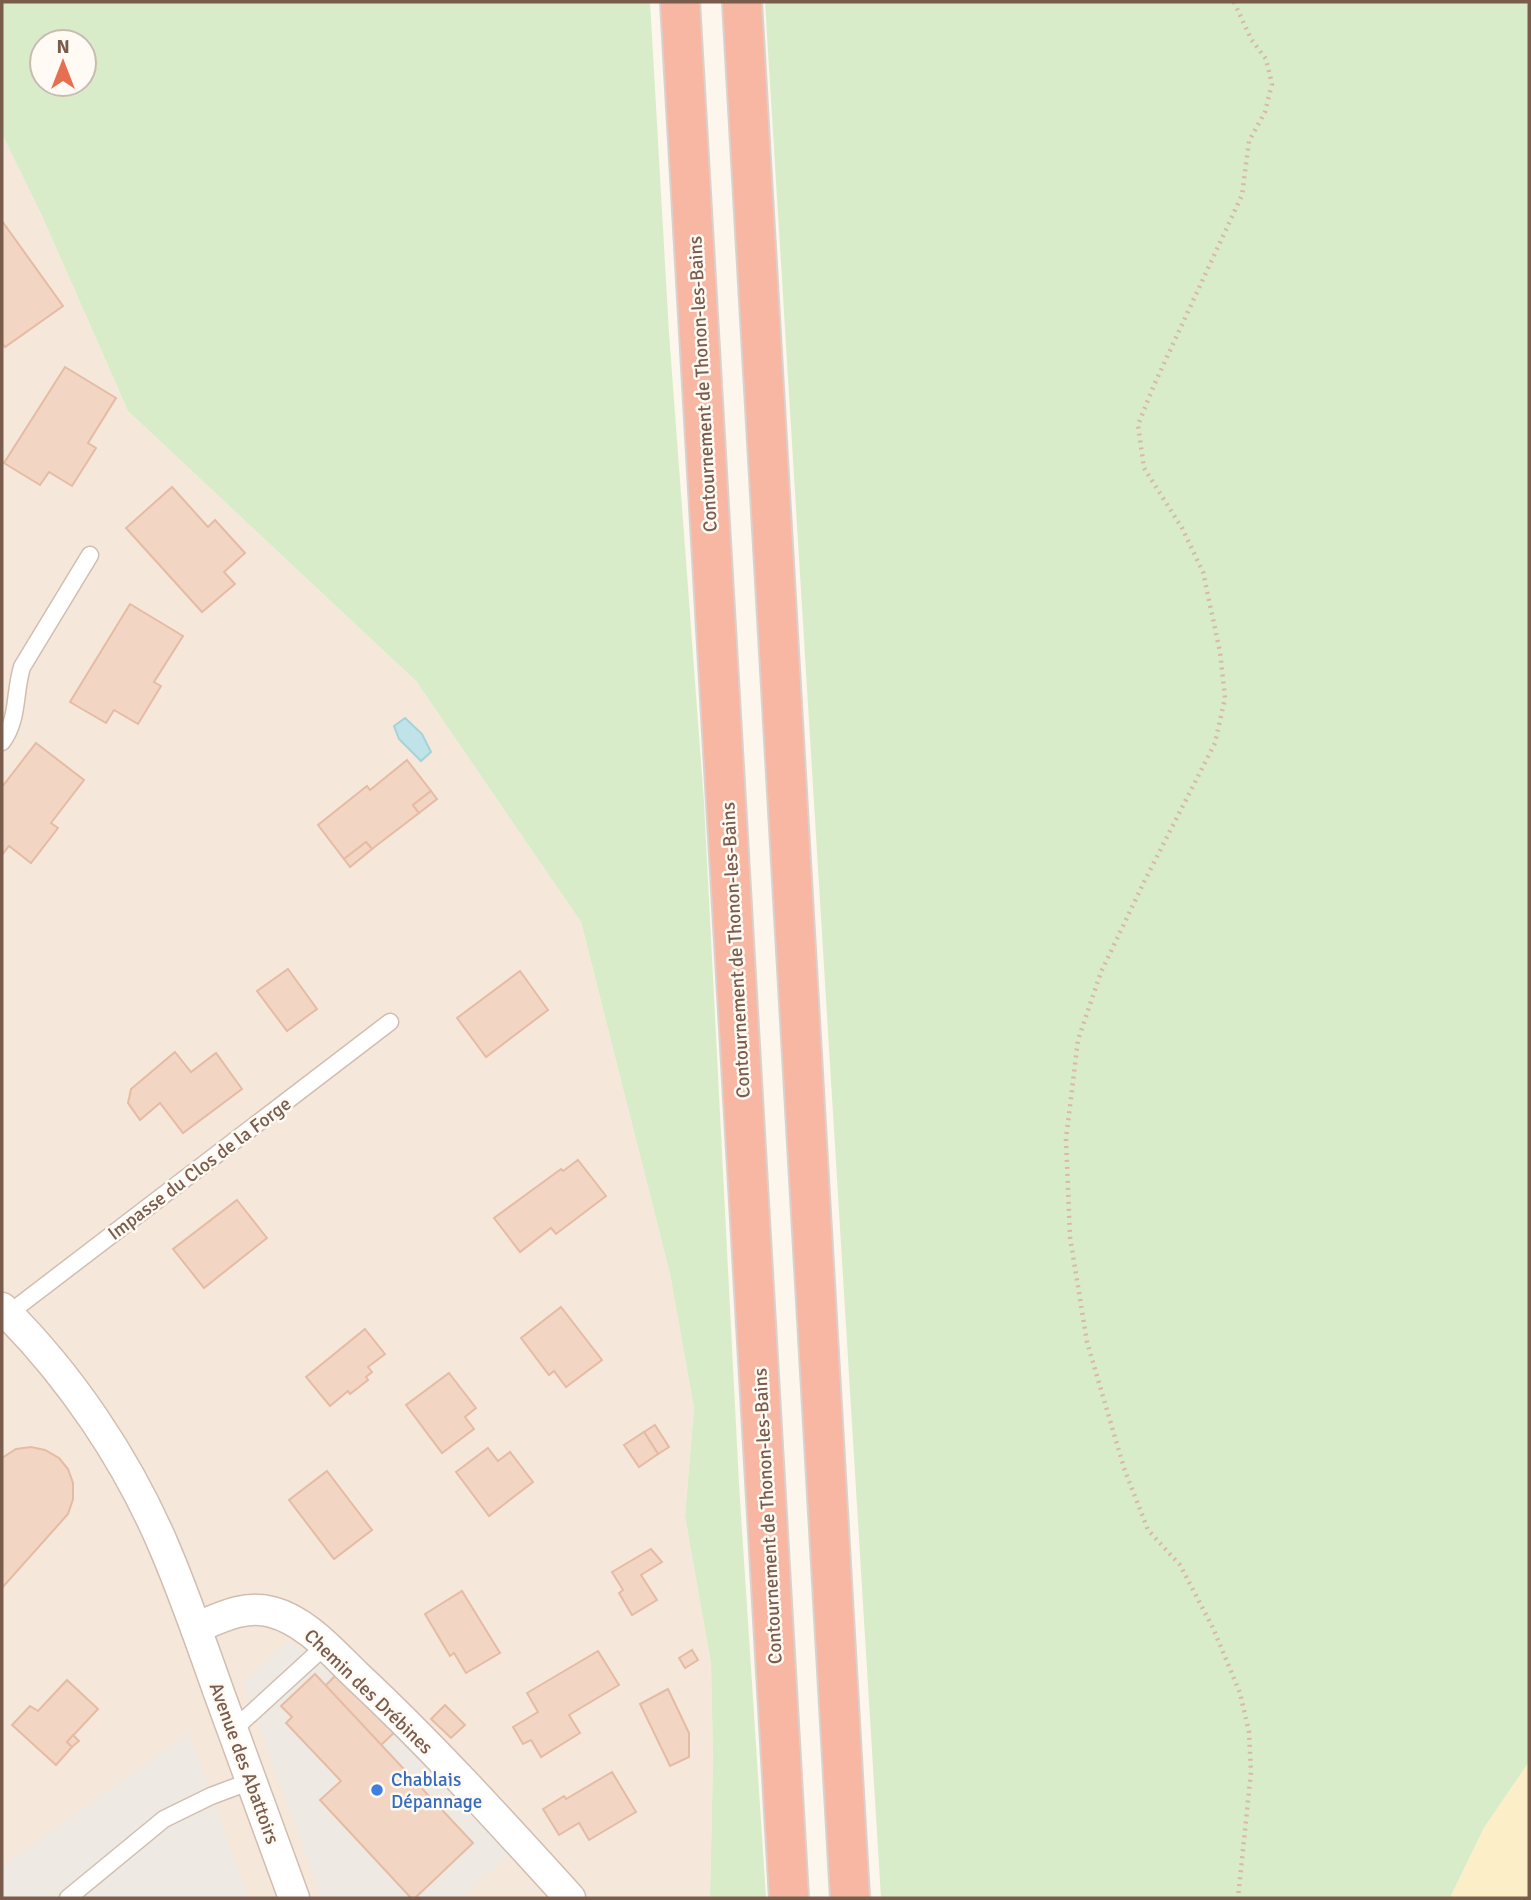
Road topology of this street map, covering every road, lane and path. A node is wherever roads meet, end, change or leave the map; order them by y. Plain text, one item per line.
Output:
1 (680, 2) edge
2 (741, 2) edge
3 (1234, 2) edge
4 (90, 555) dead end
5 (2, 742) edge
6 (390, 1022) dead end
7 (5, 1311) edge
8 (196, 1628) junction
9 (325, 1646) junction
10 (233, 1731) junction
11 (251, 1781) junction
12 (68, 1898) edge
13 (294, 1898) edge
14 (570, 1898) edge
15 (789, 1898) edge
16 (850, 1898) edge
17 (1238, 1898) edge

1 - 15 highway, Contournement de Thonon-les-Bains
2 - 16 highway
3 - 17 path
4 - 5 lane
6 - 7 lane, Impasse du Clos de la Forge
7 - 8 street
8 - 9 street, Chemin des Drébines
8 - 10 street, Avenue des Abattoirs
9 - 10 lane
9 - 14 street, Chemin des Drébines
10 - 11 street, Avenue des Abattoirs
11 - 12 lane
11 - 13 street, Avenue des Abattoirs

